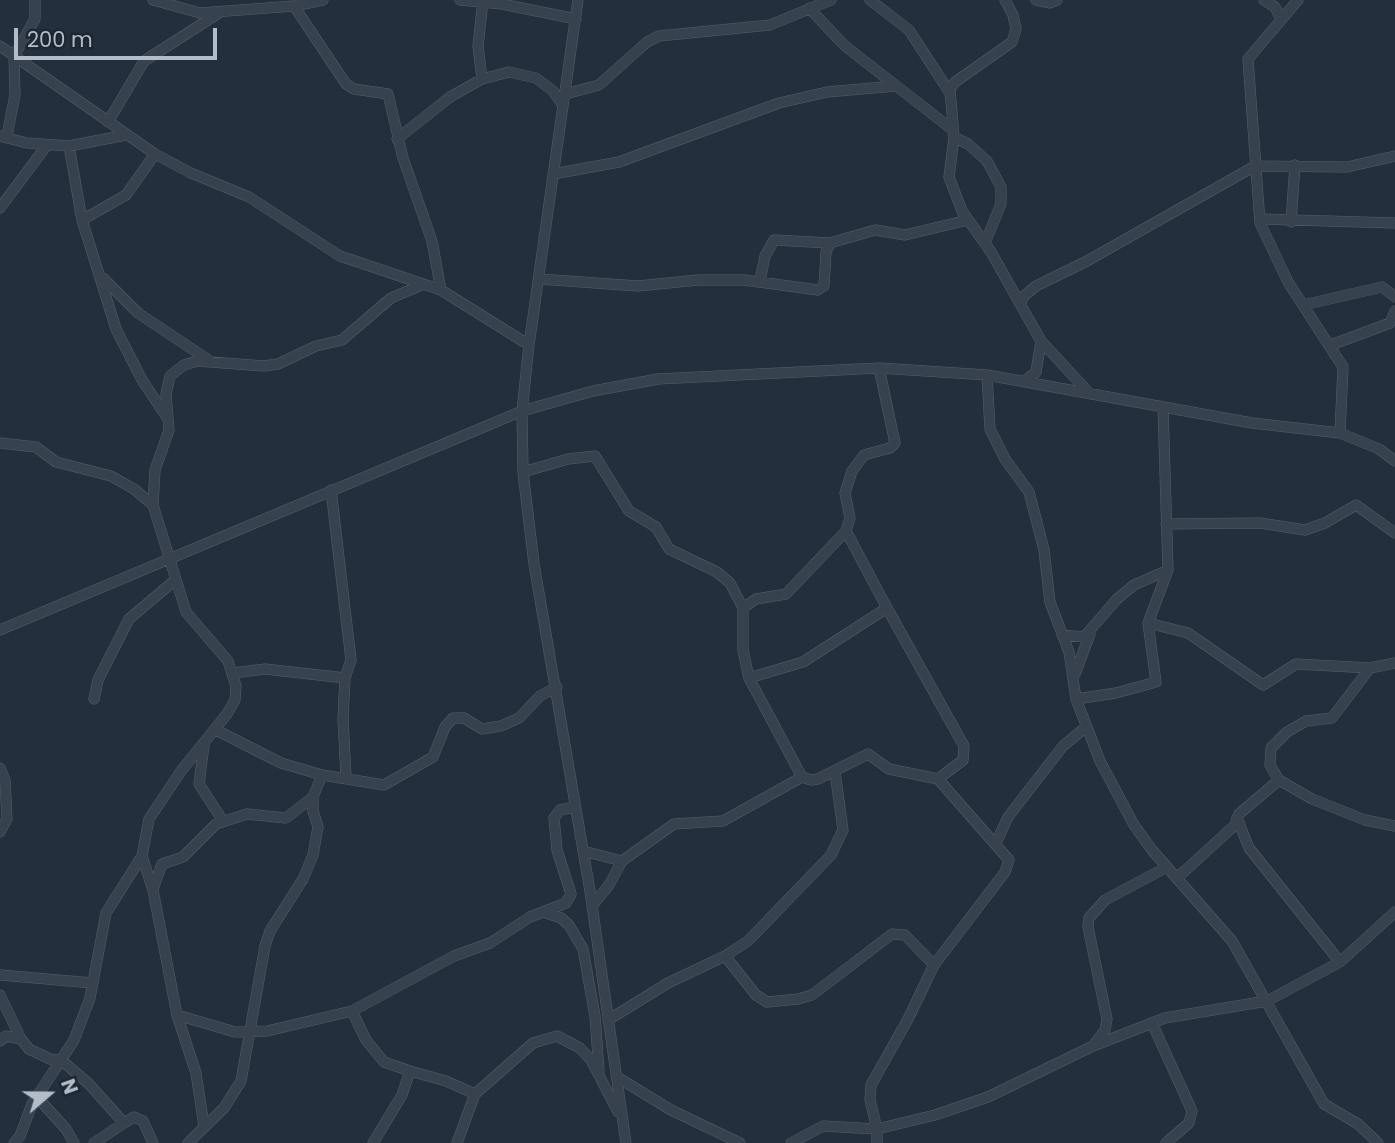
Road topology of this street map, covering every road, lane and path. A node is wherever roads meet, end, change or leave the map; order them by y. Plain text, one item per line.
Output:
1 (36, 0) edge
2 (153, 0) edge
3 (323, 0) edge
4 (460, 0) edge
5 (579, 0) edge
6 (870, 0) edge
7 (1005, 0) edge
8 (1036, 0) edge
9 (1057, 0) edge
10 (1264, 0) edge
11 (1298, 0) edge
12 (482, 1) edge
13 (825, 1) edge
14 (294, 6) junction
15 (809, 8) junction
16 (220, 13) junction
17 (576, 19) junction
18 (1281, 19) junction
19 (0, 46) edge
20 (14, 57) junction
21 (482, 79) junction
22 (896, 86) junction
23 (950, 93) junction
24 (565, 94) junction
25 (563, 106) junction
26 (108, 122) junction
27 (953, 133) junction
28 (127, 135) junction
29 (3, 136) edge
30 (397, 139) junction
31 (47, 145) junction
32 (69, 146) junction
33 (155, 153) junction
34 (1395, 156) edge
35 (1295, 165) junction
36 (1255, 166) junction
37 (554, 174) junction
38 (0, 208) edge
39 (1260, 219) junction
40 (82, 220) junction
41 (968, 220) junction
42 (1278, 222) junction
43 (1291, 222) junction
44 (1395, 223) edge
45 (1265, 235) junction
46 (830, 243) junction
47 (985, 243) junction
48 (99, 272) junction
49 (539, 279) junction
50 (760, 281) junction
51 (422, 285) junction
52 (441, 290) junction
53 (1395, 297) edge
54 (1021, 304) junction
55 (1303, 305) junction
56 (1395, 311) edge
57 (1041, 341) junction
58 (529, 345) junction
59 (1331, 345) junction
60 (211, 361) junction
61 (879, 368) junction
62 (987, 375) junction
63 (1025, 381) junction
64 (1090, 394) junction
65 (1163, 407) junction
66 (522, 411) junction
67 (170, 421) junction
68 (1339, 433) junction
69 (0, 443) edge
70 (1395, 447) edge
71 (1379, 449) junction
72 (1395, 461) edge
73 (523, 472) junction
74 (331, 490) junction
75 (153, 505) junction
76 (1167, 524) junction
77 (846, 531) junction
78 (1395, 533) edge
79 (168, 559) junction
80 (1168, 570) junction
81 (174, 581) junction
82 (743, 608) junction
83 (887, 608) junction
84 (1148, 623) junction
85 (0, 630) edge
86 (1090, 633) junction
87 (1062, 635) junction
88 (1395, 663) edge
89 (1370, 668) junction
90 (233, 673) junction
91 (1075, 674) junction
92 (345, 678) junction
93 (749, 678) junction
94 (557, 687) junction
95 (94, 699) dead end
96 (1076, 699) junction
97 (1086, 727) junction
98 (216, 730) junction
99 (204, 745) junction
100 (0, 768) edge
101 (835, 772) junction
102 (322, 775) junction
103 (346, 777) junction
104 (802, 777) junction
105 (938, 779) junction
106 (1279, 780) junction
107 (313, 797) junction
108 (575, 807) junction
109 (1237, 818) junction
110 (223, 821) junction
111 (1395, 826) edge
112 (0, 832) edge
113 (996, 844) junction
114 (583, 851) junction
115 (142, 856) junction
116 (622, 861) junction
117 (1167, 867) junction
118 (1177, 878) junction
119 (153, 890) junction
120 (592, 906) junction
121 (542, 912) junction
122 (1395, 912) edge
123 (725, 956) junction
124 (1340, 961) junction
125 (934, 965) junction
126 (0, 975) edge
127 (93, 983) junction
128 (0, 995) edge
129 (1267, 1001) junction
130 (352, 1011) junction
131 (177, 1015) junction
132 (608, 1020) junction
133 (1152, 1023) junction
134 (249, 1032) junction
135 (21, 1040) junction
136 (0, 1041) edge
137 (1093, 1046) junction
138 (61, 1060) junction
139 (410, 1071) junction
140 (599, 1075) junction
141 (617, 1077) junction
142 (475, 1094) junction
143 (37, 1097) junction
144 (623, 1121) junction
145 (124, 1123) junction
146 (204, 1126) junction
147 (877, 1129) junction
148 (14, 1143) edge
149 (74, 1143) edge
150 (94, 1143) edge
151 (153, 1143) edge
152 (188, 1143) edge
153 (373, 1143) edge
154 (457, 1143) edge
155 (626, 1143) edge
156 (740, 1143) edge
157 (791, 1143) edge
158 (877, 1143) edge
159 (1166, 1143) edge
160 (1378, 1143) edge

1 - 20 street
2 - 16 street
3 - 14 street
4 - 12 street
5 - 17 street
6 - 23 street
7 - 23 street
8 - 9 street
10 - 18 street
11 - 18 street
12 - 17 street
12 - 21 street
13 - 15 street
14 - 16 street
14 - 30 street
15 - 22 street
15 - 24 street
16 - 26 street
17 - 24 street
18 - 36 street
19 - 20 street
20 - 26 street
20 - 29 street
21 - 25 street
21 - 30 street
22 - 27 street
22 - 37 street
23 - 27 street
24 - 25 street
25 - 37 street
26 - 28 street
27 - 41 street
27 - 47 street
28 - 32 street
28 - 33 street
29 - 31 street
30 - 52 street
31 - 32 street
31 - 38 street
32 - 40 street
33 - 40 street
33 - 51 street
34 - 35 street
35 - 36 street
35 - 43 street
36 - 39 street
36 - 54 street
37 - 49 street
39 - 42 street
39 - 45 street
40 - 48 street
41 - 46 street
41 - 47 street
42 - 43 street
42 - 45 street
43 - 44 street
45 - 55 street
46 - 50 street
46 - 50 street
47 - 54 street
48 - 60 street
48 - 67 street
49 - 50 street
49 - 58 street
51 - 52 street
51 - 60 street
52 - 58 street
53 - 55 street
54 - 57 street
55 - 59 street
56 - 59 street
57 - 63 street
57 - 64 street
58 - 66 street
59 - 68 street
60 - 67 street
61 - 62 street
61 - 66 street
61 - 77 street
62 - 63 street
62 - 87 street
63 - 64 street
64 - 65 street
65 - 68 street
65 - 76 street
66 - 73 street
66 - 74 street
67 - 75 street
68 - 71 street
69 - 75 street
70 - 71 street
71 - 72 street
73 - 82 street
73 - 94 street
74 - 79 street
74 - 92 street
75 - 79 street
76 - 78 street
76 - 80 street
77 - 82 street
77 - 83 street
79 - 81 street
79 - 85 street
80 - 84 street
80 - 86 street
81 - 90 street
81 - 95 street
82 - 93 street
83 - 93 street
83 - 105 street
84 - 89 street
84 - 96 street
86 - 87 street
86 - 91 street
87 - 91 street
88 - 89 street
89 - 106 street
90 - 92 street
90 - 98 street
91 - 96 street
92 - 103 street
93 - 104 street
94 - 103 street
94 - 108 street
96 - 97 street
97 - 113 street
97 - 117 street
98 - 99 street
98 - 102 street
99 - 110 street
99 - 115 street
100 - 112 street
101 - 104 street
101 - 105 street
101 - 123 street
102 - 103 street
102 - 107 street
104 - 116 street
105 - 113 street
106 - 109 street
106 - 111 street
107 - 110 street
107 - 134 street
108 - 114 street
108 - 121 street
109 - 118 street
109 - 124 street
110 - 119 street
113 - 125 street
114 - 116 street
114 - 120 street
115 - 119 street
115 - 127 street
116 - 120 street
117 - 118 street
117 - 137 street
118 - 129 street
119 - 131 street
120 - 132 street
121 - 130 street
121 - 140 street
122 - 124 street
123 - 125 street
123 - 132 street
124 - 129 street
125 - 147 street
126 - 127 street
127 - 138 street
128 - 135 street
129 - 133 street
129 - 160 street
130 - 134 street
130 - 139 street
131 - 134 street
131 - 146 street
132 - 141 street
133 - 137 street
133 - 159 street
134 - 146 street
135 - 136 street
135 - 138 street
137 - 147 street
138 - 143 street
138 - 145 street
139 - 142 street
139 - 153 street
140 - 142 street
140 - 144 street
141 - 144 street
141 - 156 street
142 - 154 street
143 - 148 street
143 - 149 street
144 - 155 street
145 - 150 street
145 - 151 street
146 - 152 street
147 - 157 street
147 - 158 street

